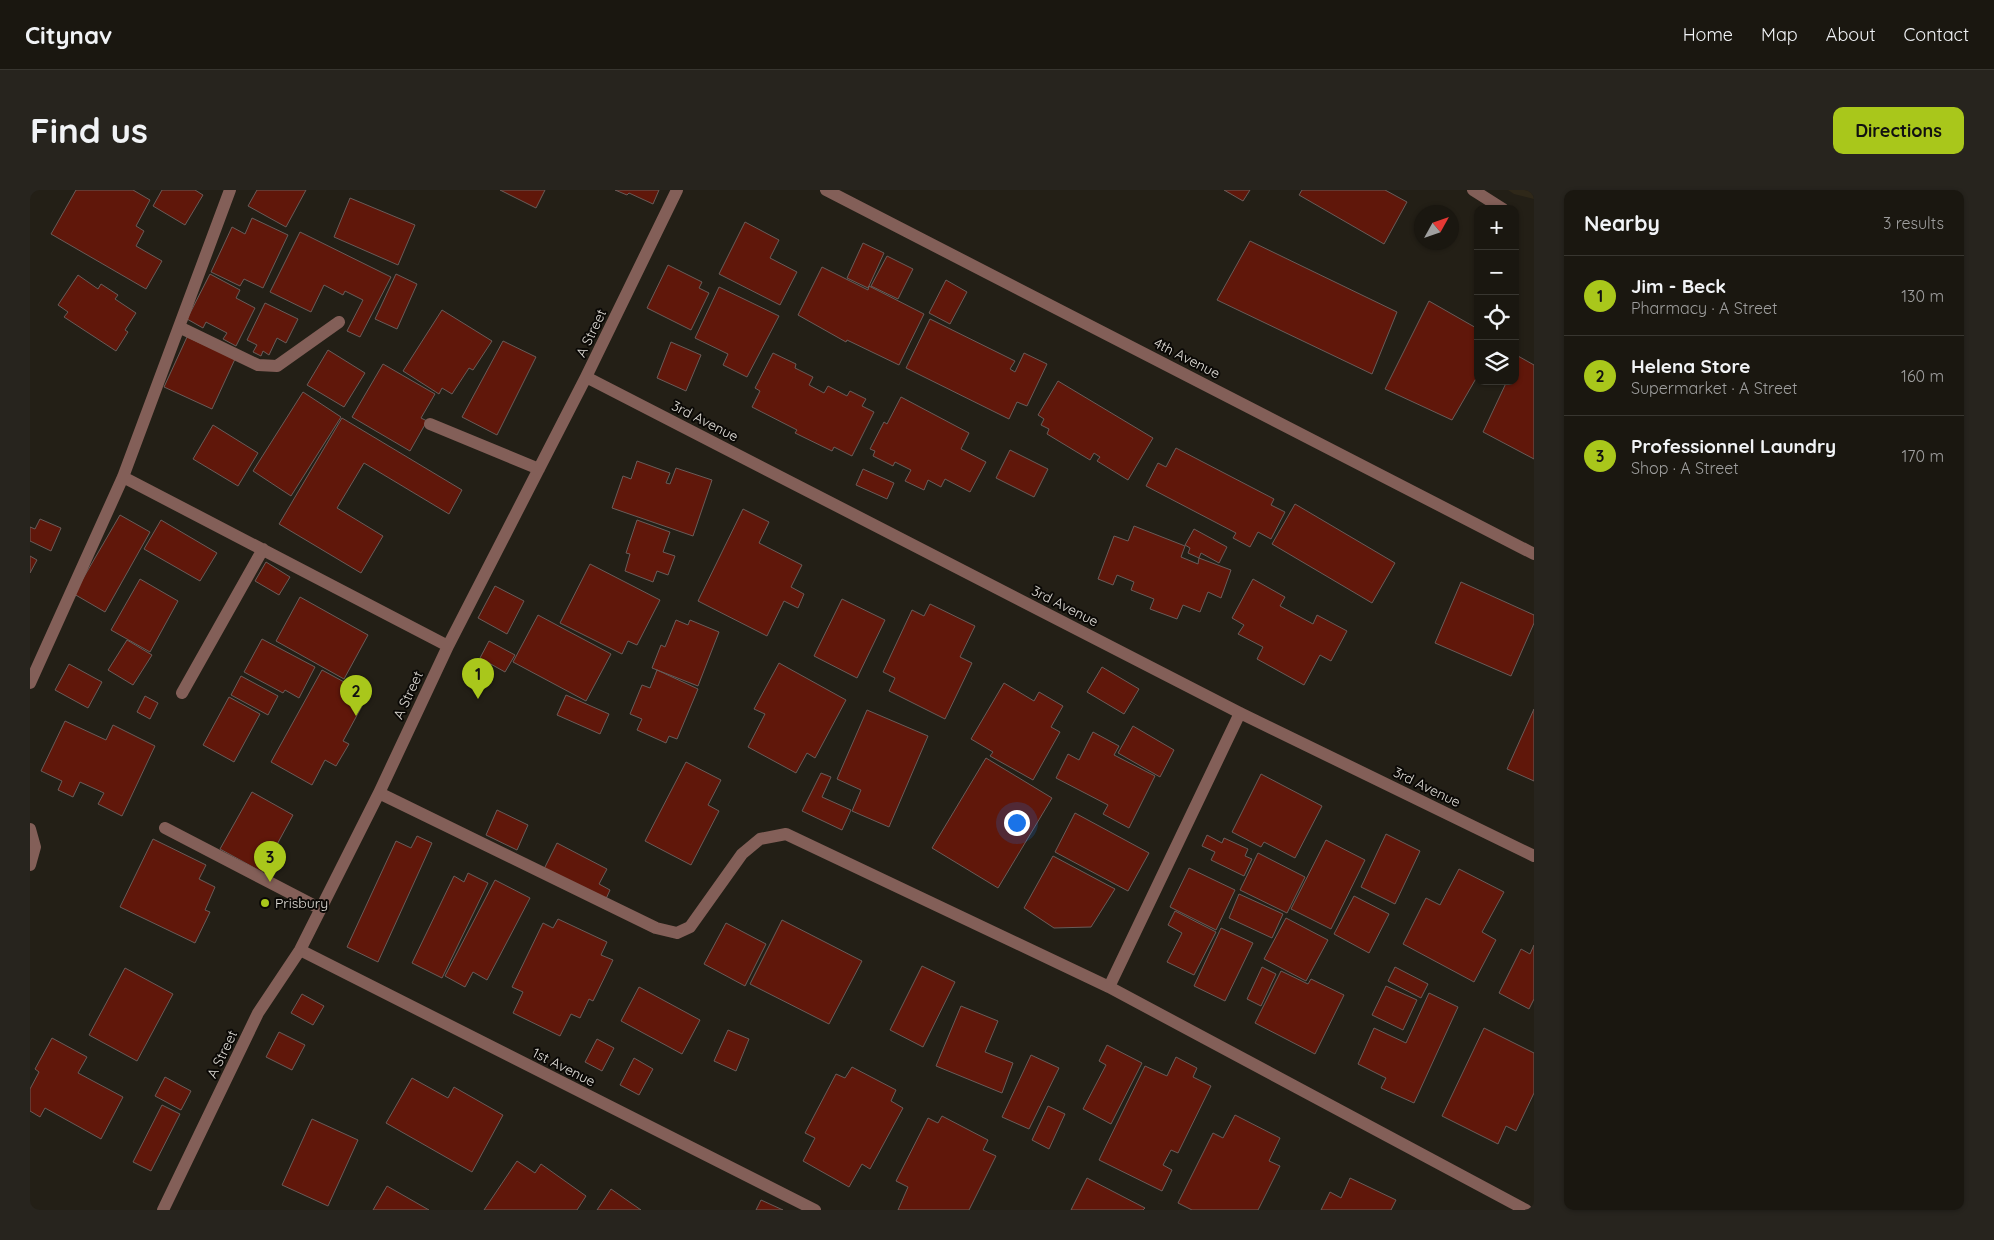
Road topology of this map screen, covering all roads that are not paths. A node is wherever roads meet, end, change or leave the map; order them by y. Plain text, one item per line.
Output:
1 (230, 190) edge
2 (677, 190) edge
3 (826, 190) edge
4 (1473, 190) edge
5 (1497, 205) edge
6 (339, 322) dead end
7 (179, 327) junction
8 (586, 377) junction
9 (430, 424) dead end
10 (539, 468) junction
11 (123, 476) junction
12 (262, 549) junction
13 (1534, 554) edge
14 (448, 646) junction
15 (30, 683) edge
16 (182, 693) dead end
17 (1240, 712) junction
18 (379, 794) junction
19 (165, 828) dead end
20 (30, 829) edge
21 (1534, 856) edge
22 (30, 865) edge
23 (321, 909) junction
24 (300, 950) junction
25 (1109, 987) junction
26 (163, 1210) edge
27 (815, 1210) edge
28 (1526, 1210) edge

1 - 7 street
2 - 8 street, A Street
3 - 13 street, 4th Avenue
4 - 5 street
6 - 7 street
7 - 11 street
8 - 10 street, A Street
8 - 17 street, 3rd Avenue
9 - 10 street
10 - 14 street, A Street
11 - 12 street
11 - 15 street
12 - 14 street
12 - 16 street
14 - 18 street, A Street
17 - 21 street, 3rd Avenue
17 - 25 street
18 - 23 street, A Street
18 - 25 street
19 - 23 street
20 - 22 street
23 - 24 street, A Street
24 - 26 street, A Street
24 - 27 street, 1st Avenue
25 - 28 street

